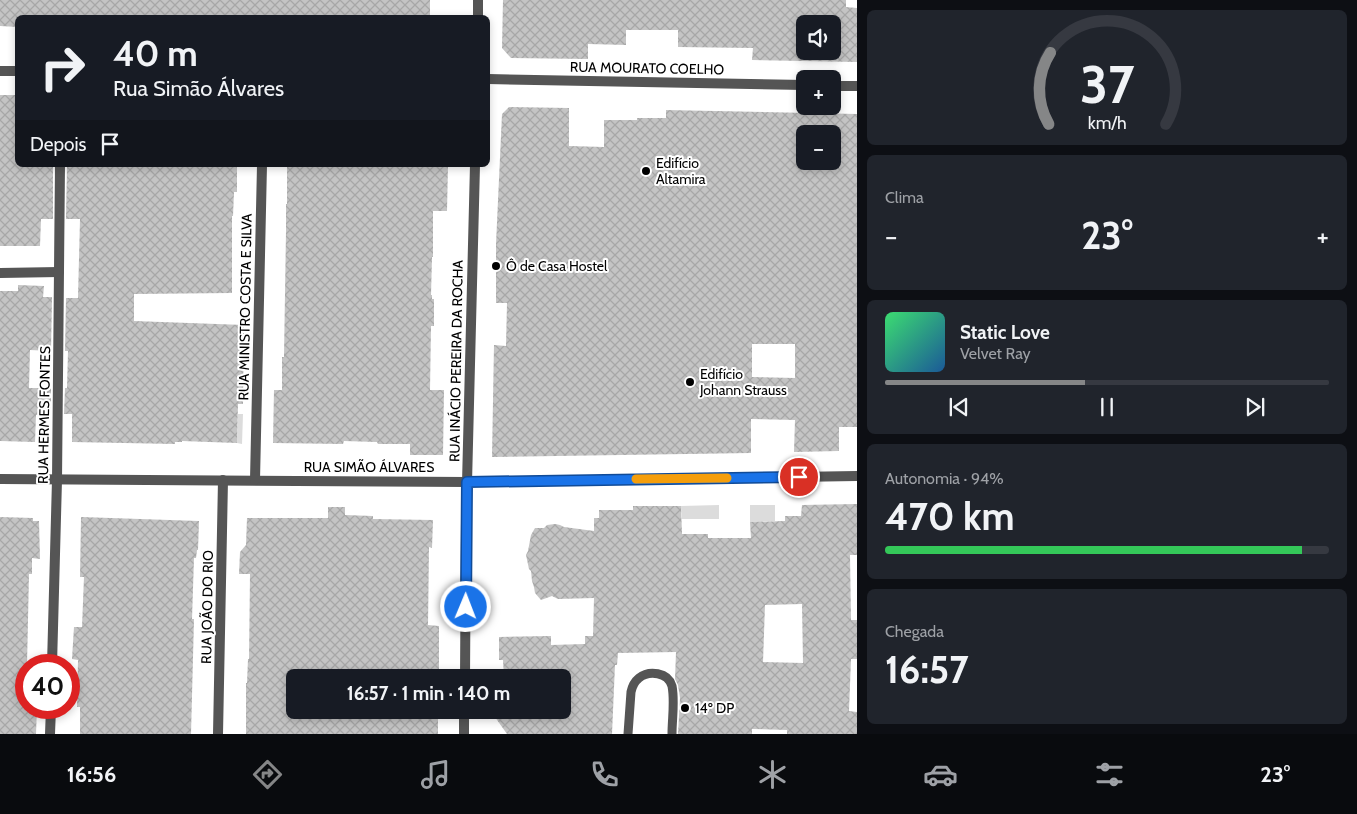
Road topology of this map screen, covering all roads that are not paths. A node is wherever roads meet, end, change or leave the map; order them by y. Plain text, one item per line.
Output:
1 (478, 0) edge
2 (478, 15) edge
3 (0, 71) edge
4 (15, 71) edge
5 (490, 79) edge
6 (796, 85) edge
7 (841, 86) edge
8 (857, 86) edge
9 (60, 167) edge
10 (262, 167) edge
11 (474, 167) edge
12 (59, 272) junction
13 (0, 274) edge
14 (857, 476) edge
15 (0, 479) edge
16 (57, 480) junction
17 (223, 480) junction
18 (255, 480) junction
19 (467, 482) junction
20 (52, 654) edge
21 (465, 669) edge
22 (51, 719) edge
23 (464, 719) edge
24 (50, 734) edge
25 (218, 734) edge
26 (464, 734) edge
27 (628, 734) edge
28 (672, 734) edge

1 - 2 street
3 - 4 street
5 - 6 street, RUA MOURATO COELHO
7 - 8 street
9 - 12 street, RUA HERMES FONTES
10 - 18 street, RUA MINISTRO COSTA E SILVA
11 - 19 street, RUA INÁCIO PEREIRA DA ROCHA
12 - 13 street
12 - 16 street, RUA HERMES FONTES
14 - 19 street, RUA SIMÃO ÁLVARES
15 - 16 street, RUA SIMÃO ÁLVARES
16 - 17 street, RUA SIMÃO ÁLVARES
16 - 20 street, RUA HERMES FONTES
17 - 18 street, RUA SIMÃO ÁLVARES
17 - 25 street, RUA JOÃO DO RIO
18 - 19 street, RUA SIMÃO ÁLVARES
19 - 21 street, RUA INÁCIO PEREIRA DA ROCHA
22 - 24 street
23 - 26 street
27 - 28 lane

